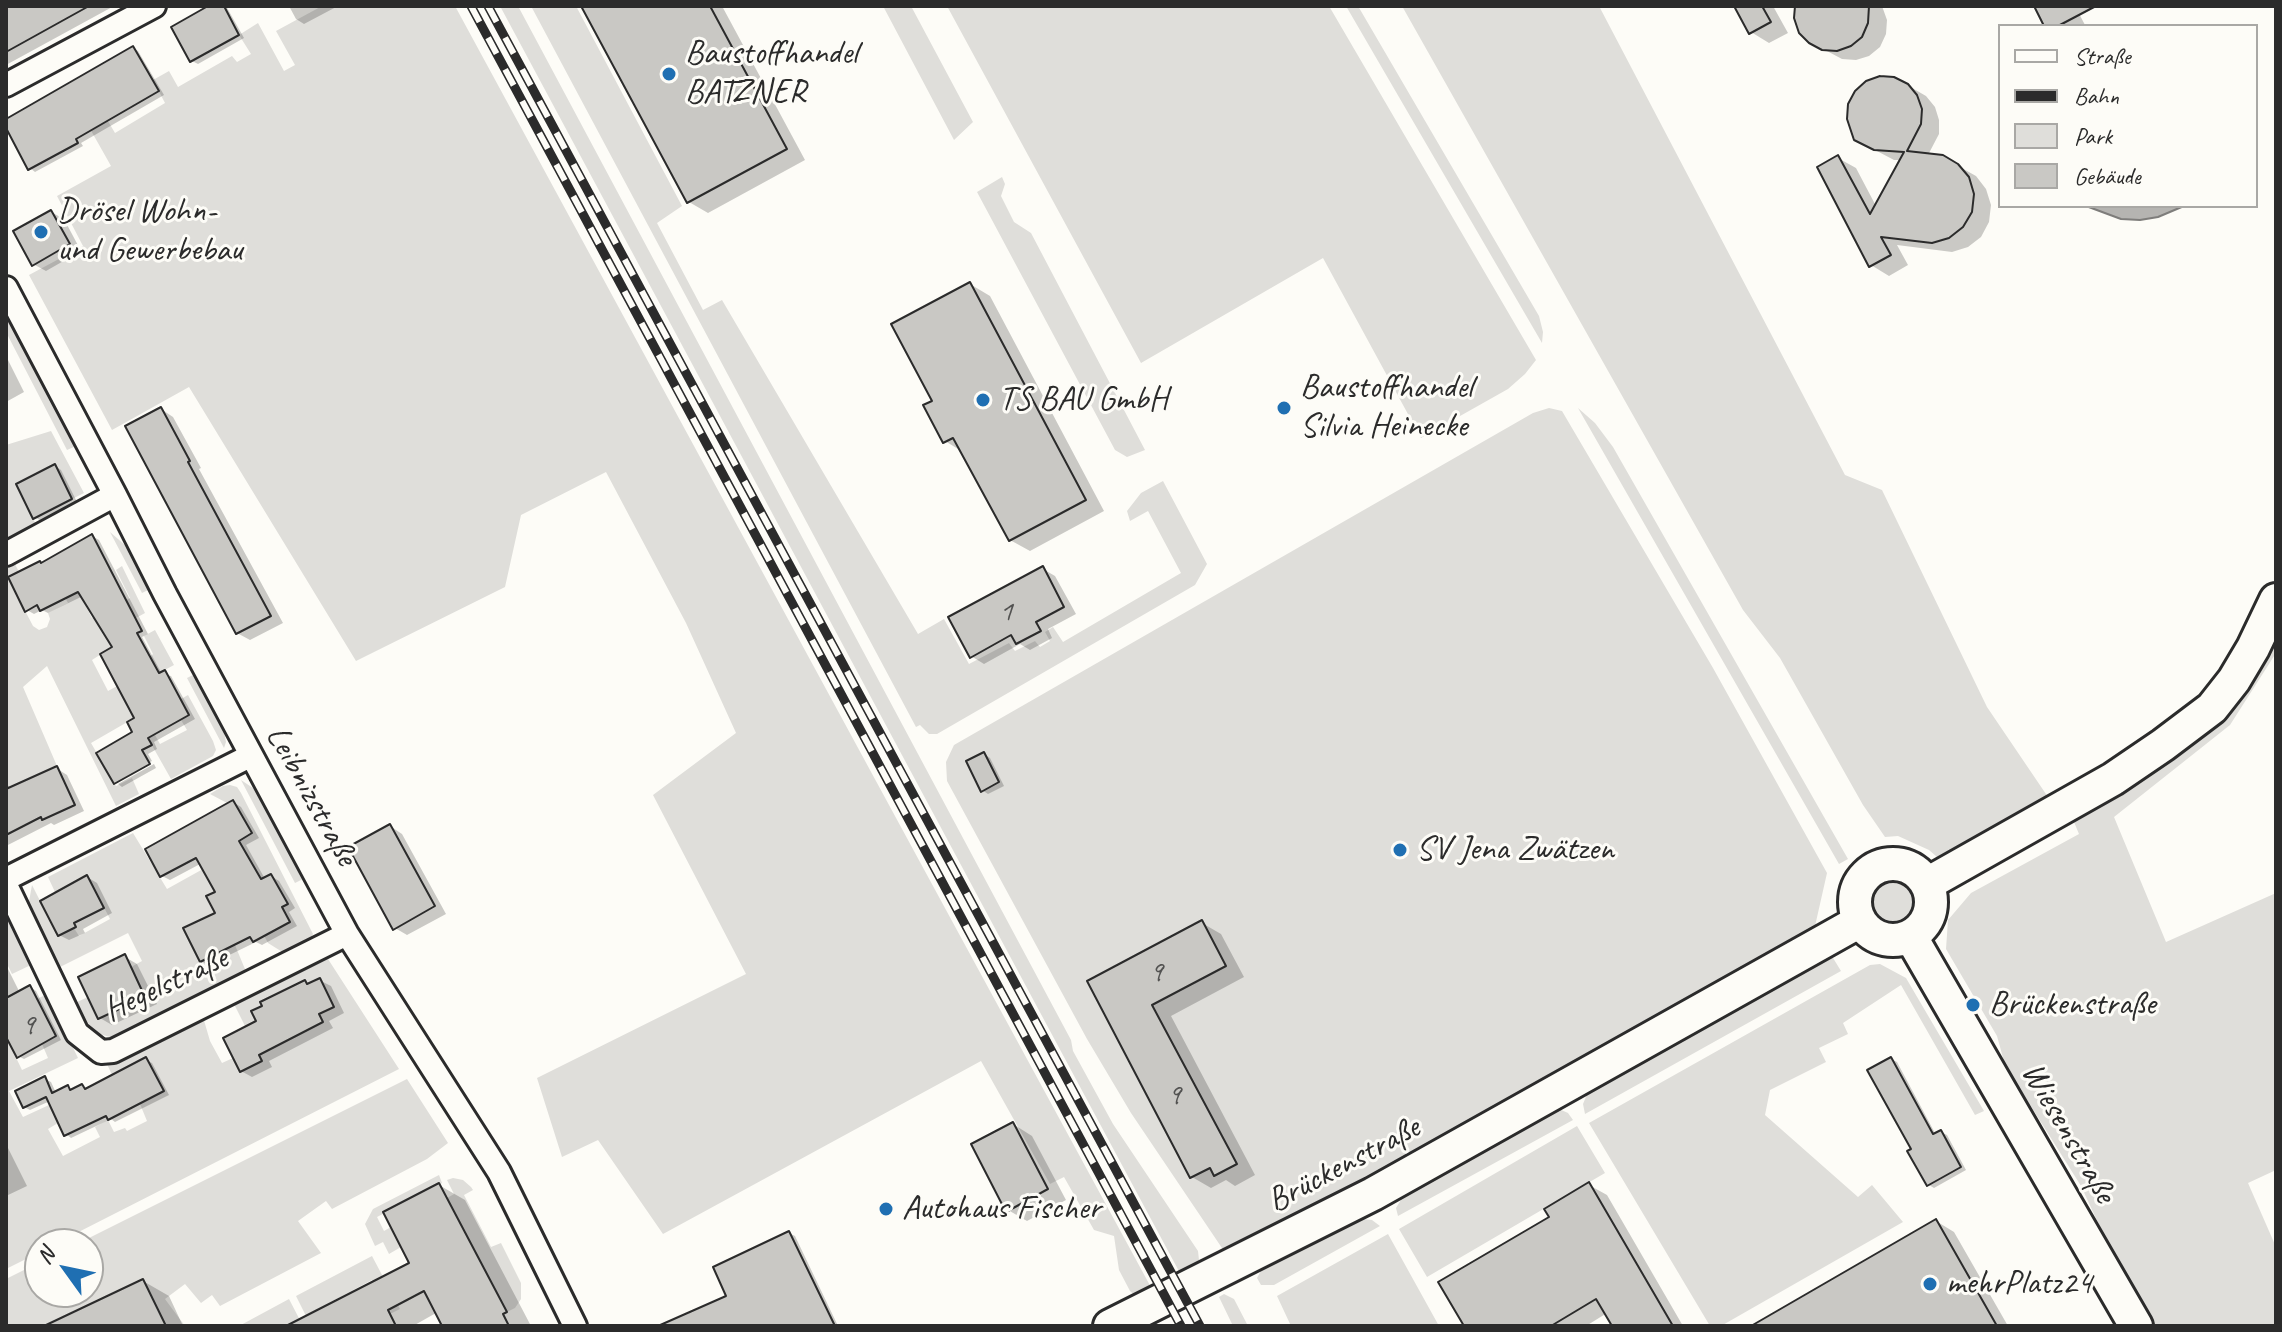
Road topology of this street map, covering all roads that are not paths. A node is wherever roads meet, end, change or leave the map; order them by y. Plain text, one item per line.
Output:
1 (154, 6) edge
2 (6, 85) edge
3 (6, 288) edge
4 (115, 495) junction
5 (6, 554) edge
6 (2276, 600) edge
7 (250, 756) junction
8 (6, 879) edge
9 (1927, 884) junction
10 (6, 885) edge
11 (1860, 921) junction
12 (347, 934) junction
13 (1911, 937) junction
14 (575, 1326) edge
15 (1110, 1326) edge
16 (2136, 1326) edge

1 - 2 street
3 - 4 street, Leibnizstraße
4 - 5 street
4 - 7 street, Leibnizstraße
6 - 9 street
7 - 8 street
7 - 12 street, Leibnizstraße
9 - 11 street
9 - 13 street
10 - 12 street, Hegelstraße
11 - 13 street
11 - 15 street, Brückenstraße
12 - 14 street, Leibnizstraße
13 - 16 street, Wiesenstraße

